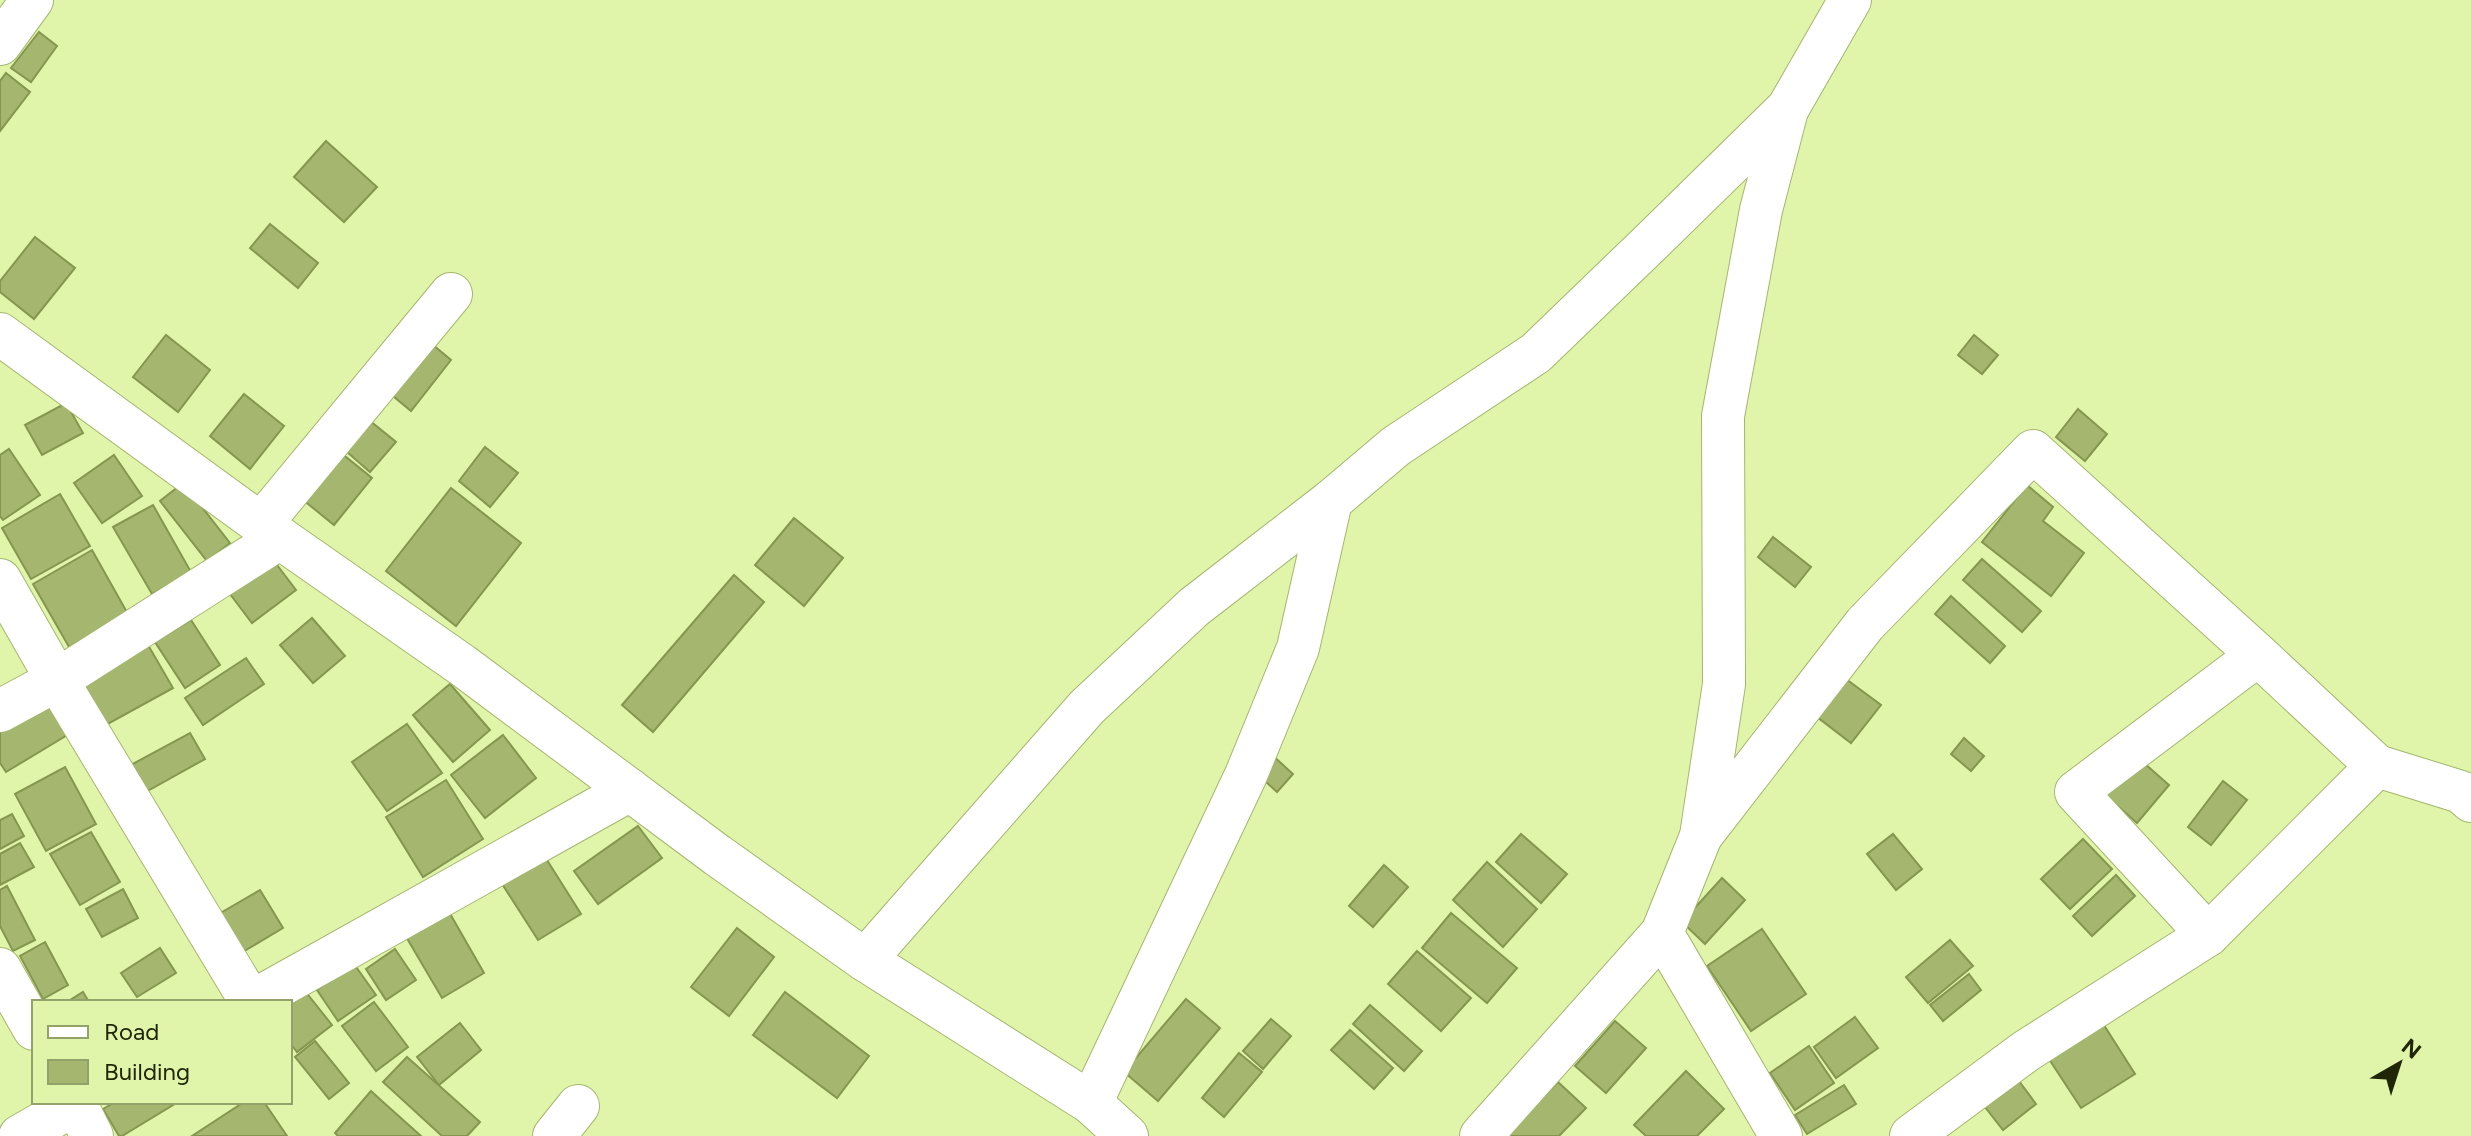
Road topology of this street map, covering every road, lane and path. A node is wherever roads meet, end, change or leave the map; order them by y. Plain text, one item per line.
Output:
1 (32, 0) edge
2 (1850, 0) edge
3 (0, 44) edge
4 (1788, 108) junction
5 (451, 294) dead end
6 (0, 334) edge
7 (1331, 501) junction
8 (271, 531) junction
9 (0, 580) edge
10 (2258, 655) junction
11 (57, 680) junction
12 (0, 711) edge
13 (2377, 766) junction
14 (630, 790) junction
15 (2471, 801) edge
16 (1701, 836) junction
17 (1662, 933) junction
18 (2208, 935) junction
19 (865, 960) junction
20 (0, 969) edge
21 (250, 1000) edge
22 (255, 1000) edge
23 (32, 1025) edge
24 (1091, 1103) junction
25 (81, 1111) edge
26 (20, 1136) edge
27 (1127, 1136) edge
28 (1481, 1136) edge
29 (1781, 1136) edge
30 (1911, 1136) edge

1 - 3 street
2 - 4 street
4 - 7 street
4 - 16 street
5 - 8 street
6 - 8 street
7 - 19 street
7 - 24 street
8 - 11 street
8 - 14 street
9 - 11 street
10 - 13 street
10 - 16 street
10 - 18 street
11 - 12 street
11 - 21 street
13 - 15 street
13 - 18 street
14 - 19 street
14 - 22 street
16 - 17 street
17 - 28 street
17 - 29 street
18 - 30 street
19 - 24 street
20 - 23 street
24 - 27 street
25 - 26 street

